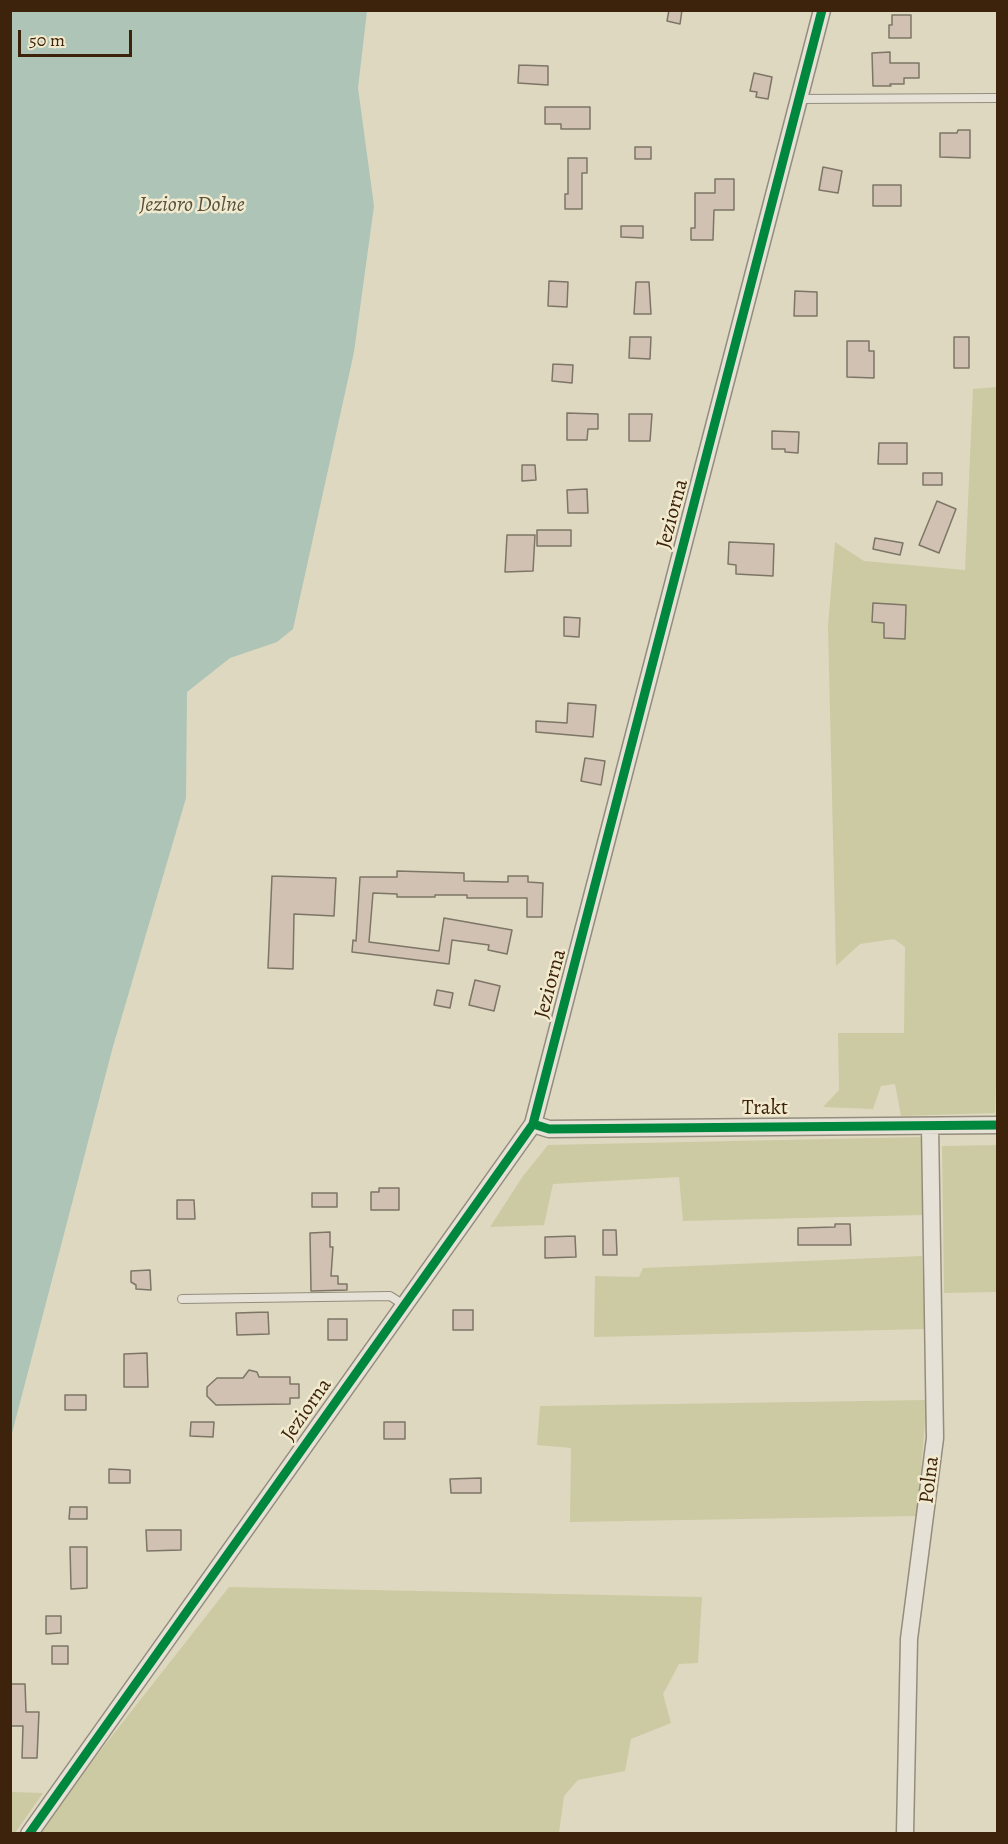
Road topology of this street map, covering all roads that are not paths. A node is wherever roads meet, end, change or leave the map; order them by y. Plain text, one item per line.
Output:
1 (822, 10) edge
2 (998, 98) edge
3 (799, 99) junction
4 (533, 1124) junction
5 (998, 1125) edge
6 (930, 1126) junction
7 (182, 1299) dead end
8 (404, 1305) junction
9 (29, 1833) edge
10 (905, 1833) edge

1 - 3 street, Jeziorna
2 - 3 lane
3 - 4 street, Jeziorna
4 - 6 street, Trakt
4 - 8 street, Jeziorna
5 - 6 street, Trakt
6 - 10 street, Polna
7 - 8 lane
8 - 9 street, Jeziorna

